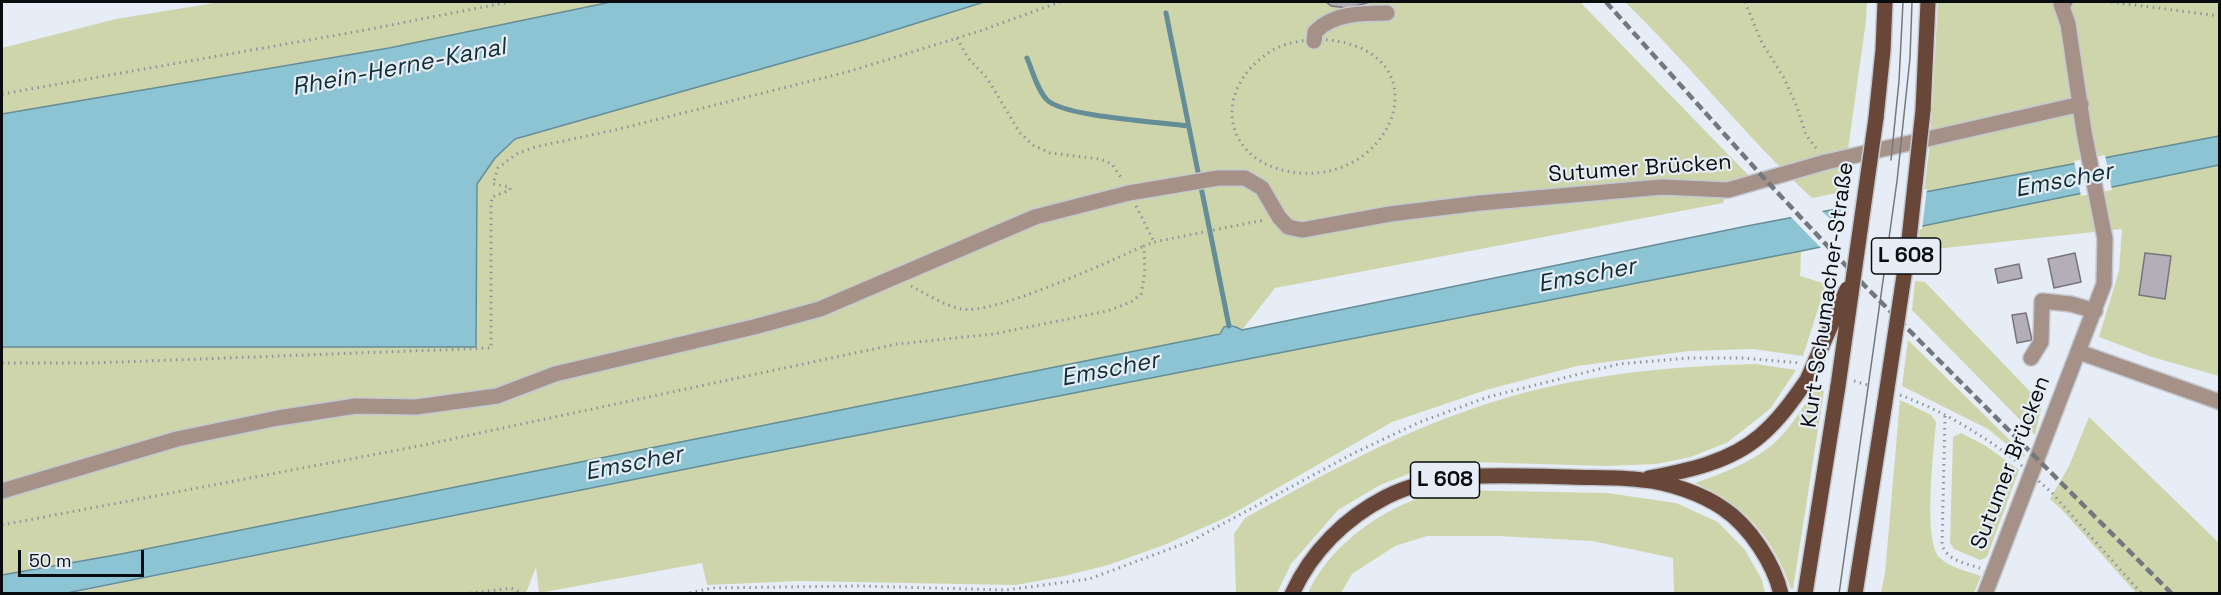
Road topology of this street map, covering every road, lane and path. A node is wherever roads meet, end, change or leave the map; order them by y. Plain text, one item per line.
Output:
1 (509, 2) edge
2 (1060, 2) edge
3 (1745, 2) edge
4 (1885, 2) edge
5 (1928, 2) edge
6 (2111, 2) edge
7 (2063, 3) edge
8 (1387, 13) dead end
9 (2220, 16) edge
10 (957, 38) junction
11 (1314, 40) junction
12 (2, 94) edge
13 (2081, 104) junction
14 (1826, 162) junction
15 (1129, 193) junction
16 (1279, 217) junction
17 (1154, 242) junction
18 (1144, 246) junction
19 (1855, 273) junction
20 (895, 278) junction
21 (2096, 311) junction
22 (2079, 352) junction
23 (2031, 358) dead end
24 (1797, 362) dead end
25 (2, 363) edge
26 (1900, 395) dead end
27 (2220, 402) edge
28 (1945, 416) junction
29 (1643, 480) junction
30 (2, 491) edge
31 (2, 525) edge
32 (1993, 572) junction
33 (464, 594) edge
34 (524, 594) edge
35 (684, 594) edge
36 (1292, 594) edge
37 (1781, 594) edge
38 (1805, 594) edge
39 (1855, 594) edge
40 (1985, 594) edge
41 (2142, 594) edge

1 - 12 path
2 - 10 path
3 - 14 path
4 - 19 main road, Kurt-Schumacher-Straße / L 608, bridge
5 - 39 main road, L 608, bridge
6 - 9 path
7 - 13 street, Sutumer Brücken
8 - 11 street
10 - 15 path
10 - 25 path
11 - 11 path
13 - 14 street, Sutumer Brücken
13 - 21 street, Sutumer Brücken
14 - 16 street, Sutumer Brücken
15 - 16 street
15 - 17 path
15 - 20 street
16 - 17 path
17 - 18 path
18 - 20 path
18 - 31 path
19 - 29 main road, L 608, bridge
19 - 38 main road, Kurt-Schumacher-Straße / L 608, bridge
20 - 30 street
21 - 22 street, Sutumer Brücken
21 - 23 street
22 - 27 street
22 - 32 street, Sutumer Brücken
24 - 35 path
26 - 28 path
28 - 32 path
28 - 41 path, bridge
29 - 36 main road, L 608
29 - 37 main road, L 608
32 - 40 street, Sutumer Brücken
33 - 34 path

